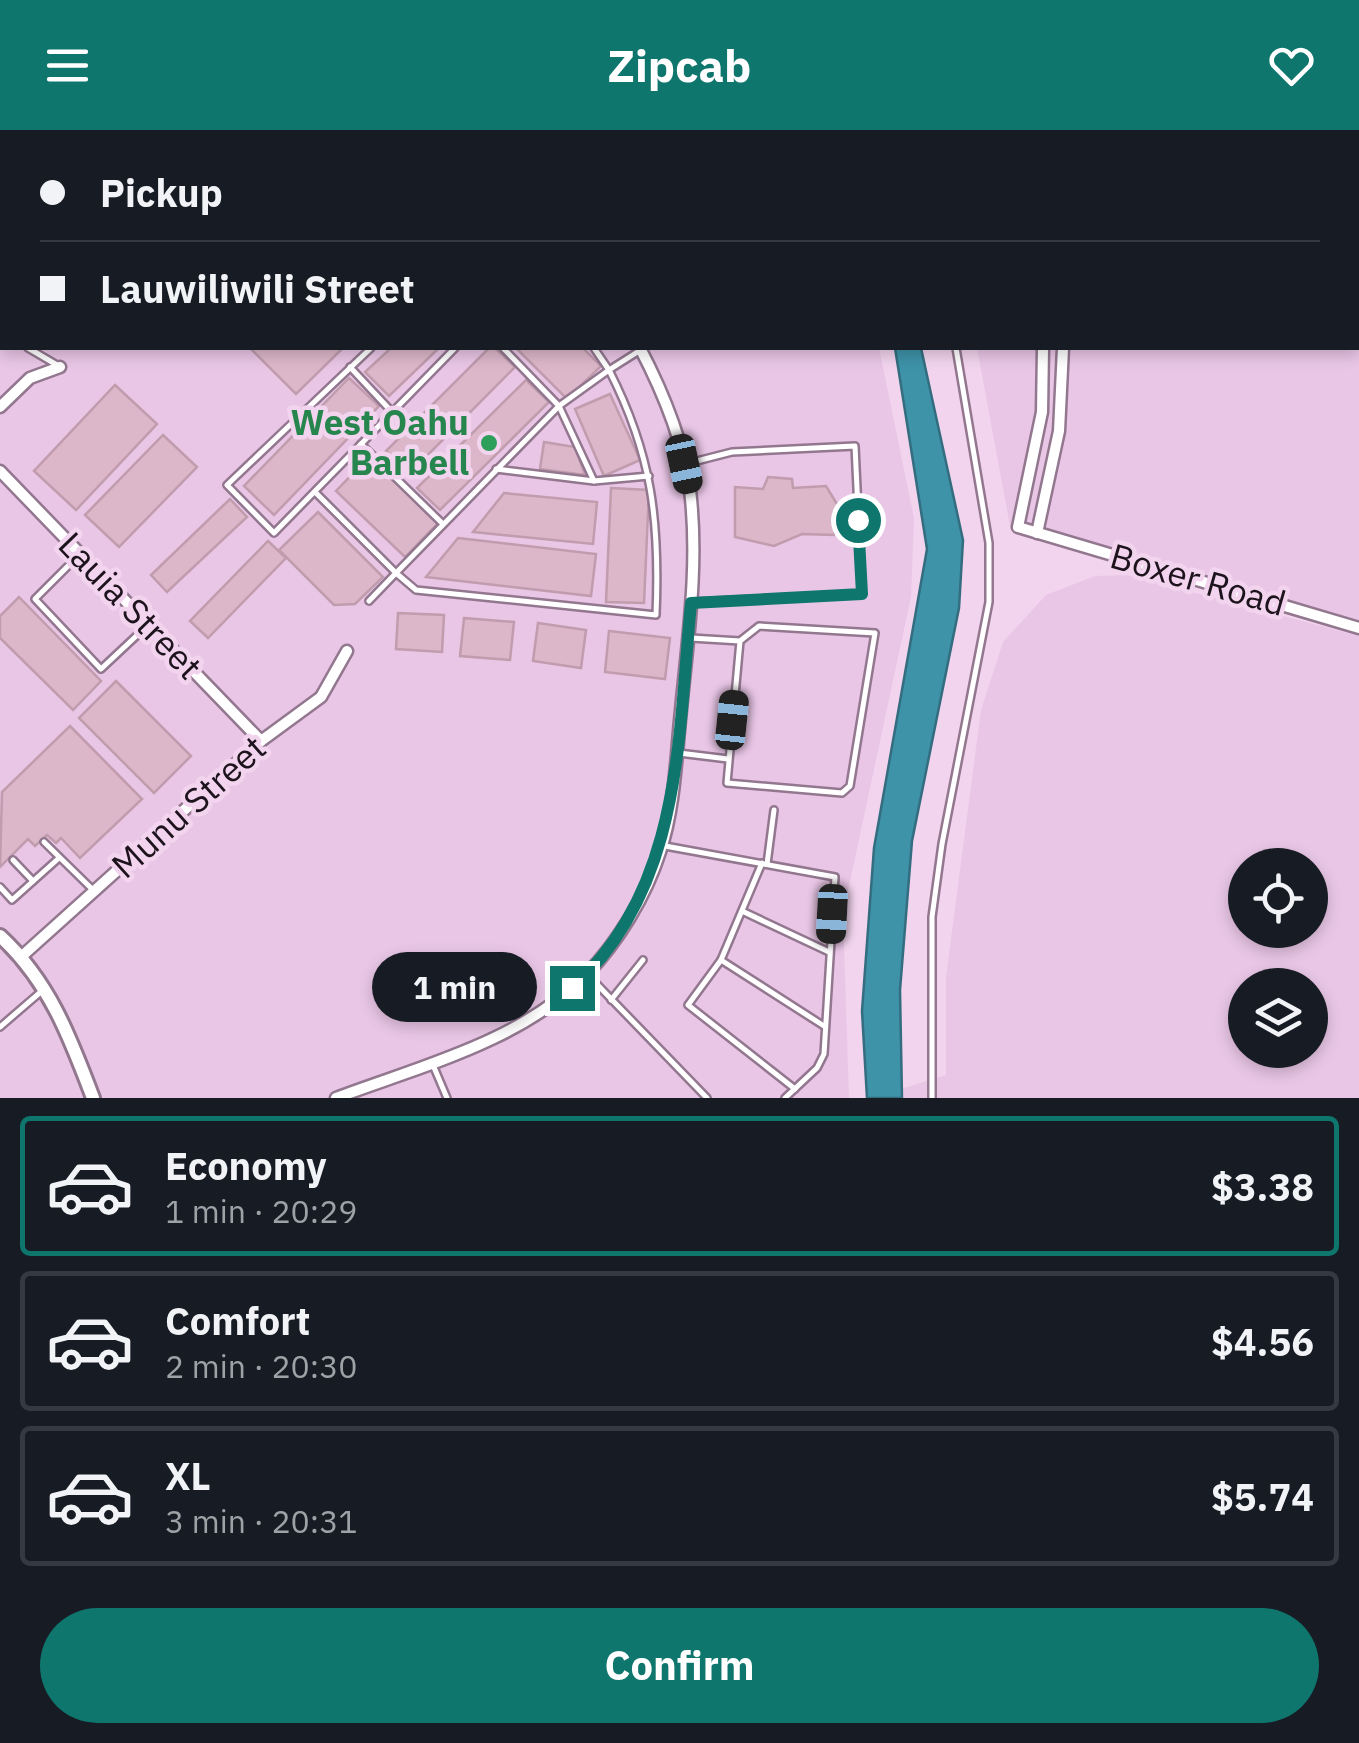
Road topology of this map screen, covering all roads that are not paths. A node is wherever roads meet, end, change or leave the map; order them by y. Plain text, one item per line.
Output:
1 (31, 350) edge
2 (369, 350) edge
3 (452, 350) edge
4 (505, 350) edge
5 (595, 350) edge
6 (639, 350) edge
7 (640, 350) edge
8 (956, 350) edge
9 (1043, 350) edge
10 (1063, 350) edge
11 (60, 367) joint
12 (350, 368) junction
13 (610, 370) junction
14 (3, 399) edge
15 (559, 406) junction
16 (392, 412) junction
17 (361, 444) junction
18 (684, 464) junction
19 (496, 469) junction
20 (0, 471) edge
21 (649, 476) junction
22 (594, 481) junction
23 (315, 492) junction
24 (444, 524) junction
25 (1037, 533) junction
26 (80, 554) junction
27 (396, 573) junction
28 (369, 601) dead end
29 (691, 603) junction
30 (148, 624) junction
31 (1359, 628) edge
32 (688, 638) junction
33 (740, 640) junction
34 (347, 651) dead end
35 (261, 741) junction
36 (676, 753) junction
37 (728, 759) junction
38 (774, 810) dead end
39 (44, 842) dead end
40 (662, 845) junction
41 (60, 858) junction
42 (13, 860) dead end
43 (764, 864) junction
44 (34, 881) junction
45 (0, 887) edge
46 (94, 892) junction
47 (742, 911) junction
48 (0, 936) edge
49 (830, 953) junction
50 (22, 956) junction
51 (643, 960) dead end
52 (721, 960) junction
53 (587, 974) junction
54 (45, 988) junction
55 (612, 1000) junction
56 (0, 1026) edge
57 (826, 1027) junction
58 (432, 1062) junction
59 (795, 1089) junction
60 (93, 1098) edge
61 (336, 1098) edge
62 (447, 1098) edge
63 (708, 1098) edge
64 (785, 1098) edge
65 (932, 1098) edge

1 - 11 lane
2 - 12 lane
3 - 16 lane
4 - 15 lane
5 - 13 lane
6 - 13 lane
7 - 18 street
8 - 65 lane
9 - 25 street, Boxer Road
10 - 25 street
11 - 14 street
12 - 16 lane
12 - 23 lane
13 - 15 lane
13 - 21 lane
15 - 19 lane
15 - 22 lane
16 - 17 lane
17 - 23 lane
17 - 24 lane
18 - 29 street
18 - 29 lane
19 - 22 lane
19 - 24 lane
20 - 26 street, Lauia Street
21 - 22 lane
21 - 27 lane
23 - 27 lane
24 - 27 lane
25 - 31 street, Boxer Road
26 - 30 street, Lauia Street
26 - 30 lane
27 - 28 lane
29 - 32 street
30 - 35 street, Lauia Street
32 - 33 lane
32 - 36 street
33 - 37 lane
33 - 37 lane
34 - 35 street, Munu Street
35 - 46 street, Munu Street
36 - 37 lane
36 - 40 street
38 - 43 lane
39 - 41 lane
40 - 43 lane
40 - 53 street
41 - 44 lane
41 - 46 lane
42 - 44 lane
43 - 47 lane
43 - 49 lane
44 - 45 lane
46 - 50 street, Munu Street
47 - 49 lane
47 - 52 lane
48 - 50 street
49 - 57 lane
50 - 54 street
51 - 55 lane
52 - 57 lane
52 - 59 lane
53 - 55 lane
53 - 58 street
54 - 56 lane
54 - 60 street
55 - 63 lane
57 - 59 lane
58 - 61 street
58 - 62 lane
59 - 64 lane

